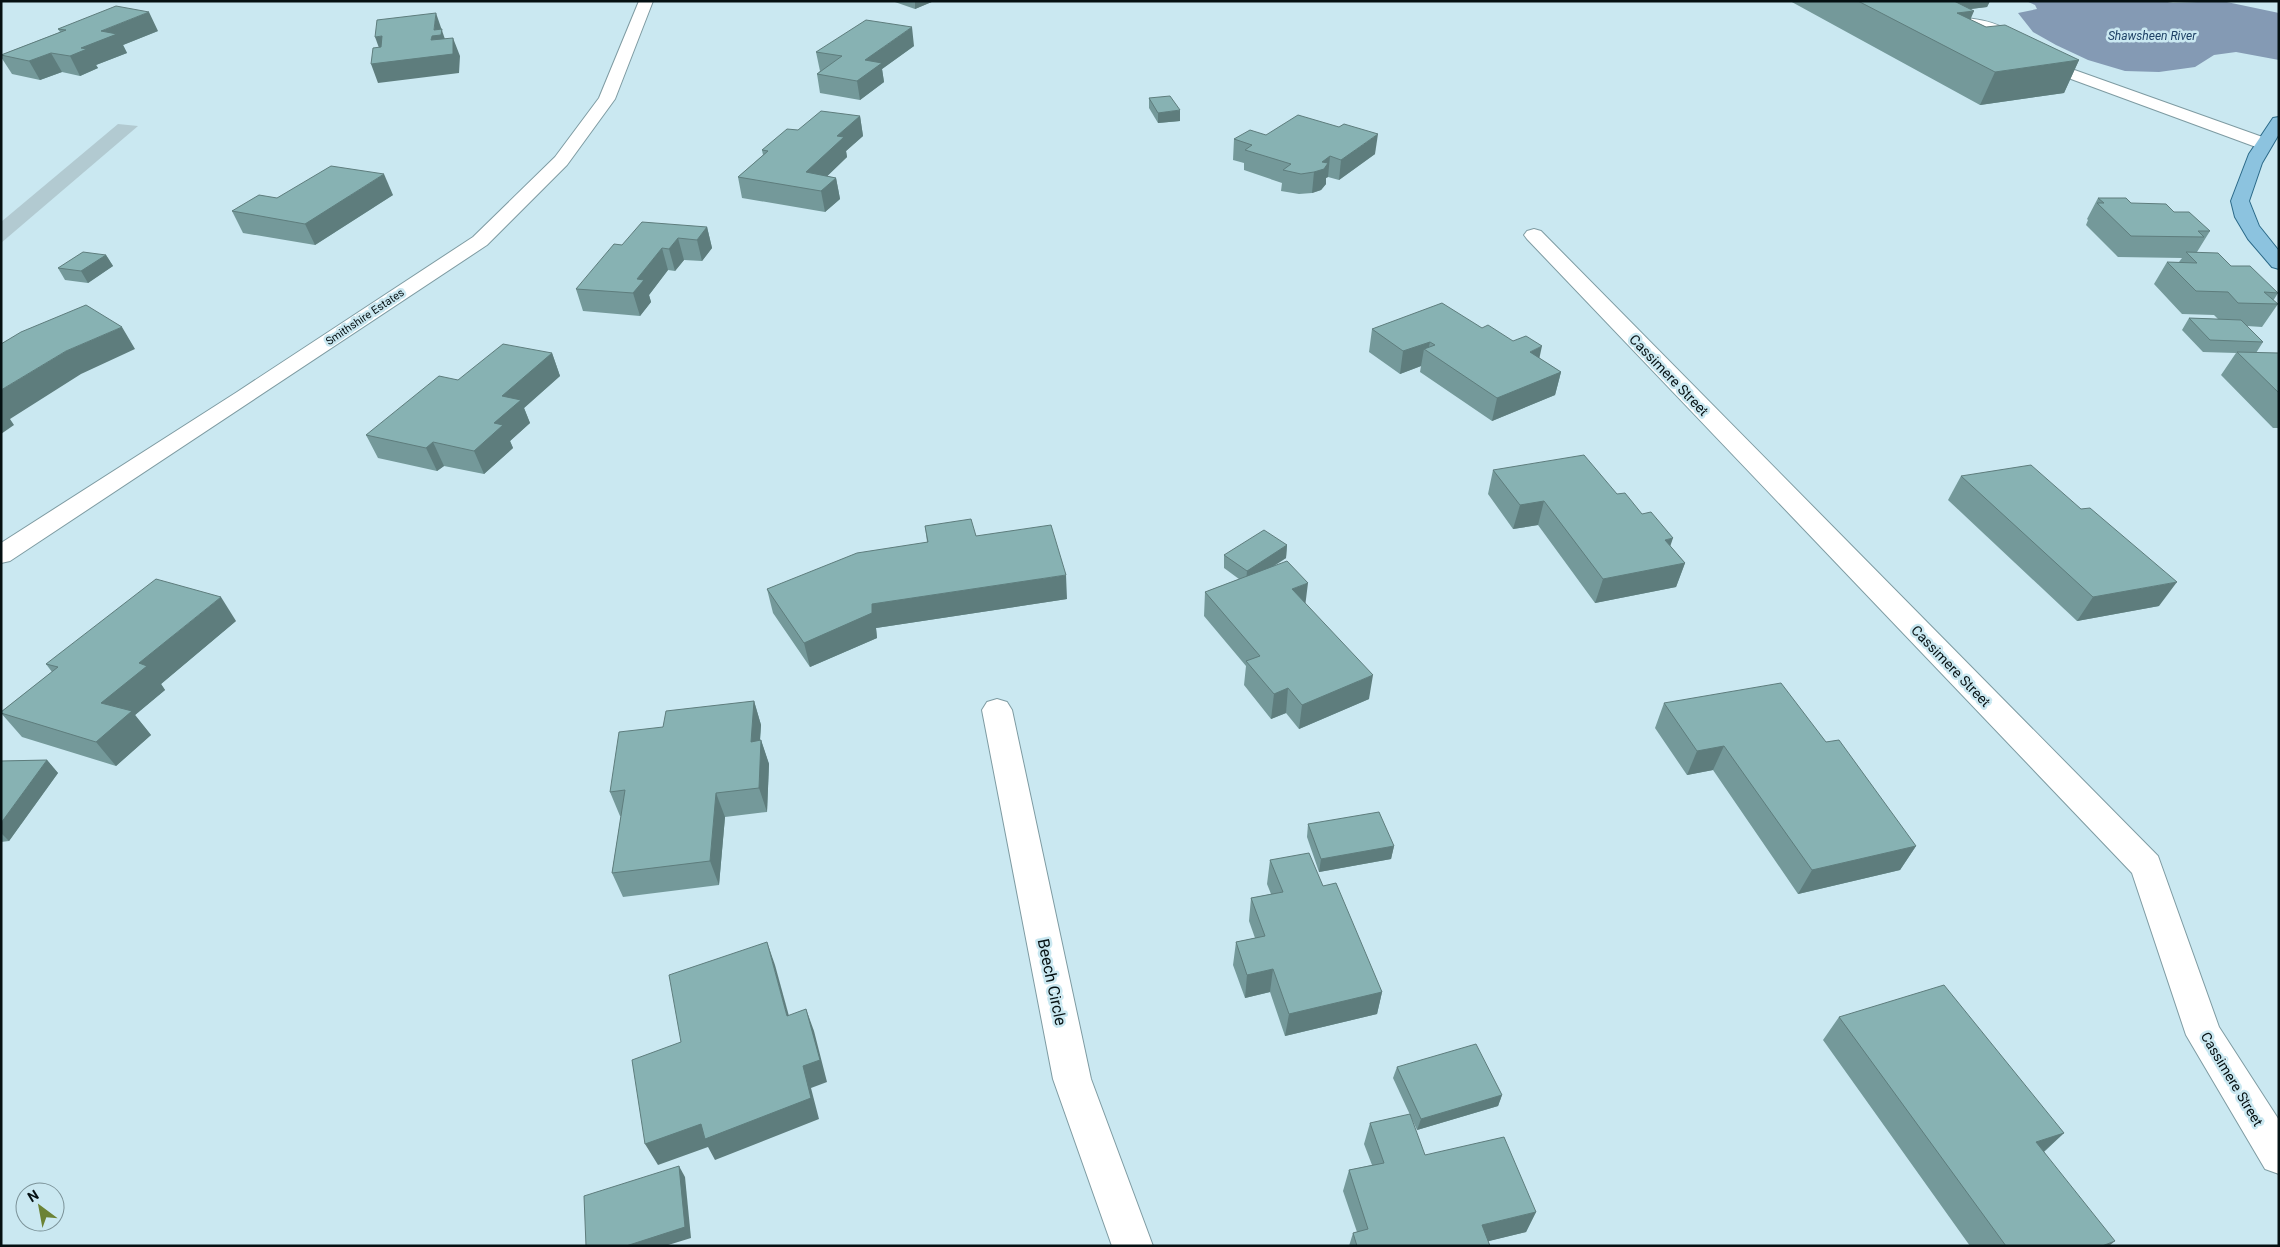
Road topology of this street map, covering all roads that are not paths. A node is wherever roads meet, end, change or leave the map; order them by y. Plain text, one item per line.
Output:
1 (646, 1) edge
2 (1970, 37) edge
3 (1998, 47) edge
4 (2017, 54) junction
5 (2279, 122) edge
6 (2262, 143) junction
7 (1534, 235) dead end
8 (2279, 263) edge
9 (1, 555) edge
10 (997, 710) dead end
11 (2279, 1155) edge
12 (1133, 1246) edge

1 - 9 street, Smithshire Estates
2 - 4 street
3 - 4 street
4 - 6 street
5 - 6 main road
6 - 8 main road
7 - 11 street, Cassimere Street
10 - 12 street, Beech Circle

